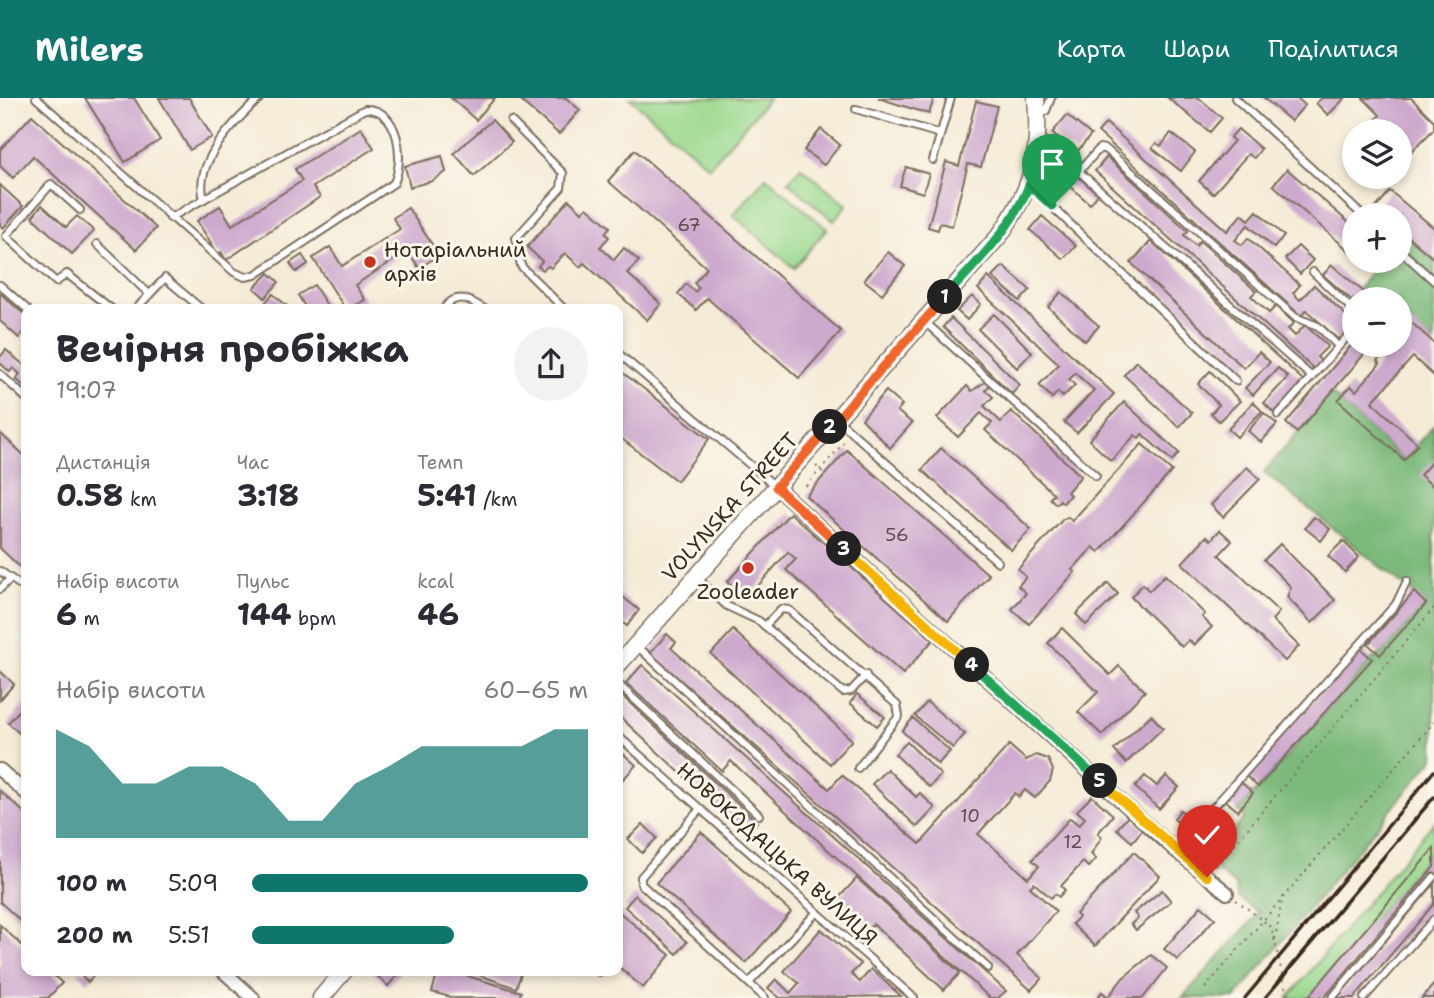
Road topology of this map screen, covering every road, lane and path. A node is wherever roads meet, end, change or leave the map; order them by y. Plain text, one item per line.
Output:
1 (36, 98) edge
2 (260, 98) edge
3 (951, 98) edge
4 (1036, 98) edge
5 (1051, 98) edge
6 (1235, 98) edge
7 (856, 109) dead end
8 (1038, 116) junction
9 (511, 121) dead end
10 (940, 134) junction
11 (1038, 136) junction
12 (933, 160) dead end
13 (1080, 170) junction
14 (1029, 185) junction
15 (204, 199) junction
16 (1349, 203) edge
17 (80, 210) dead end
18 (170, 218) junction
19 (97, 244) dead end
20 (1412, 261) edge
21 (1313, 272) dead end
22 (1434, 281) edge
23 (0, 285) edge
24 (149, 294) junction
25 (1342, 300) edge
26 (21, 304) edge
27 (105, 304) edge
28 (140, 304) edge
29 (196, 304) edge
30 (448, 304) edge
31 (474, 304) edge
32 (559, 304) edge
33 (924, 321) junction
34 (1342, 342) edge
35 (1338, 346) junction
36 (623, 357) edge
37 (0, 374) edge
38 (1312, 377) junction
39 (1236, 381) dead end
40 (21, 393) edge
41 (1278, 415) dead end
42 (837, 419) junction
43 (853, 433) junction
44 (816, 466) dead end
45 (820, 470) junction
46 (825, 474) dead end
47 (1096, 476) dead end
48 (806, 486) dead end
49 (776, 487) junction
50 (998, 562) dead end
51 (0, 571) edge
52 (696, 577) junction
53 (10, 579) junction
54 (1407, 581) dead end
55 (21, 586) edge
56 (0, 589) edge
57 (1434, 608) edge
58 (765, 626) junction
59 (636, 644) junction
60 (623, 659) edge
61 (866, 676) junction
62 (623, 689) edge
63 (1434, 722) edge
64 (623, 740) edge
65 (858, 768) dead end
66 (0, 770) edge
67 (21, 789) edge
68 (700, 809) junction
69 (759, 815) dead end
70 (1175, 850) junction
71 (1207, 877) junction
72 (1434, 877) edge
73 (1227, 893) joint
74 (1282, 900) junction
75 (817, 912) junction
76 (1434, 919) edge
77 (1265, 920) junction
78 (1274, 940) junction
79 (988, 968) dead end
80 (229, 976) edge
81 (341, 976) edge
82 (749, 983) junction
83 (1205, 988) dead end
84 (253, 998) edge
85 (321, 998) edge
86 (765, 998) edge
87 (914, 998) edge
88 (1288, 998) edge
89 (1332, 998) edge
90 (1364, 998) edge

1 - 18 lane
2 - 15 lane
3 - 10 lane
4 - 8 street, VOLYNSKA STREET
5 - 8 lane
6 - 16 lane
7 - 10 lane
8 - 11 street, VOLYNSKA STREET
9 - 32 lane
10 - 12 lane
11 - 13 lane
11 - 14 street, VOLYNSKA STREET
13 - 35 lane
13 - 38 lane
14 - 33 street, VOLYNSKA STREET
14 - 39 lane
15 - 18 lane
15 - 18 lane
17 - 27 lane
19 - 24 lane
20 - 22 lane
21 - 25 lane
23 - 26 lane
24 - 28 lane
24 - 29 lane
30 - 31 lane
33 - 42 street, VOLYNSKA STREET
33 - 47 lane
34 - 35 lane
35 - 38 lane
36 - 49 lane
37 - 40 lane
38 - 41 lane
42 - 43 lane
42 - 49 street, VOLYNSKA STREET
43 - 45 path
43 - 50 lane
44 - 45 path
45 - 46 path
45 - 48 path
49 - 52 street, VOLYNSKA STREET
49 - 70 street
51 - 53 lane
52 - 58 lane
52 - 59 street, VOLYNSKA STREET
53 - 55 lane
53 - 56 lane
54 - 70 lane
57 - 71 path
58 - 61 lane
58 - 61 lane
59 - 60 street, VOLYNSKA STREET
59 - 79 lane
61 - 65 lane
62 - 69 lane
63 - 74 path
64 - 68 lane, НОВОКОДАЦЬКА ВУЛИЦЯ
66 - 67 street
68 - 75 lane, НОВОКОДАЦЬКА ВУЛИЦЯ
68 - 82 lane
70 - 71 street
71 - 73 street
72 - 89 lane
73 - 77 path
74 - 77 path
74 - 78 path
75 - 82 lane
75 - 87 lane, НОВОКОДАЦЬКА ВУЛИЦЯ
76 - 90 lane
77 - 78 path
77 - 83 path
78 - 88 path
80 - 84 street
81 - 85 street
82 - 86 lane

